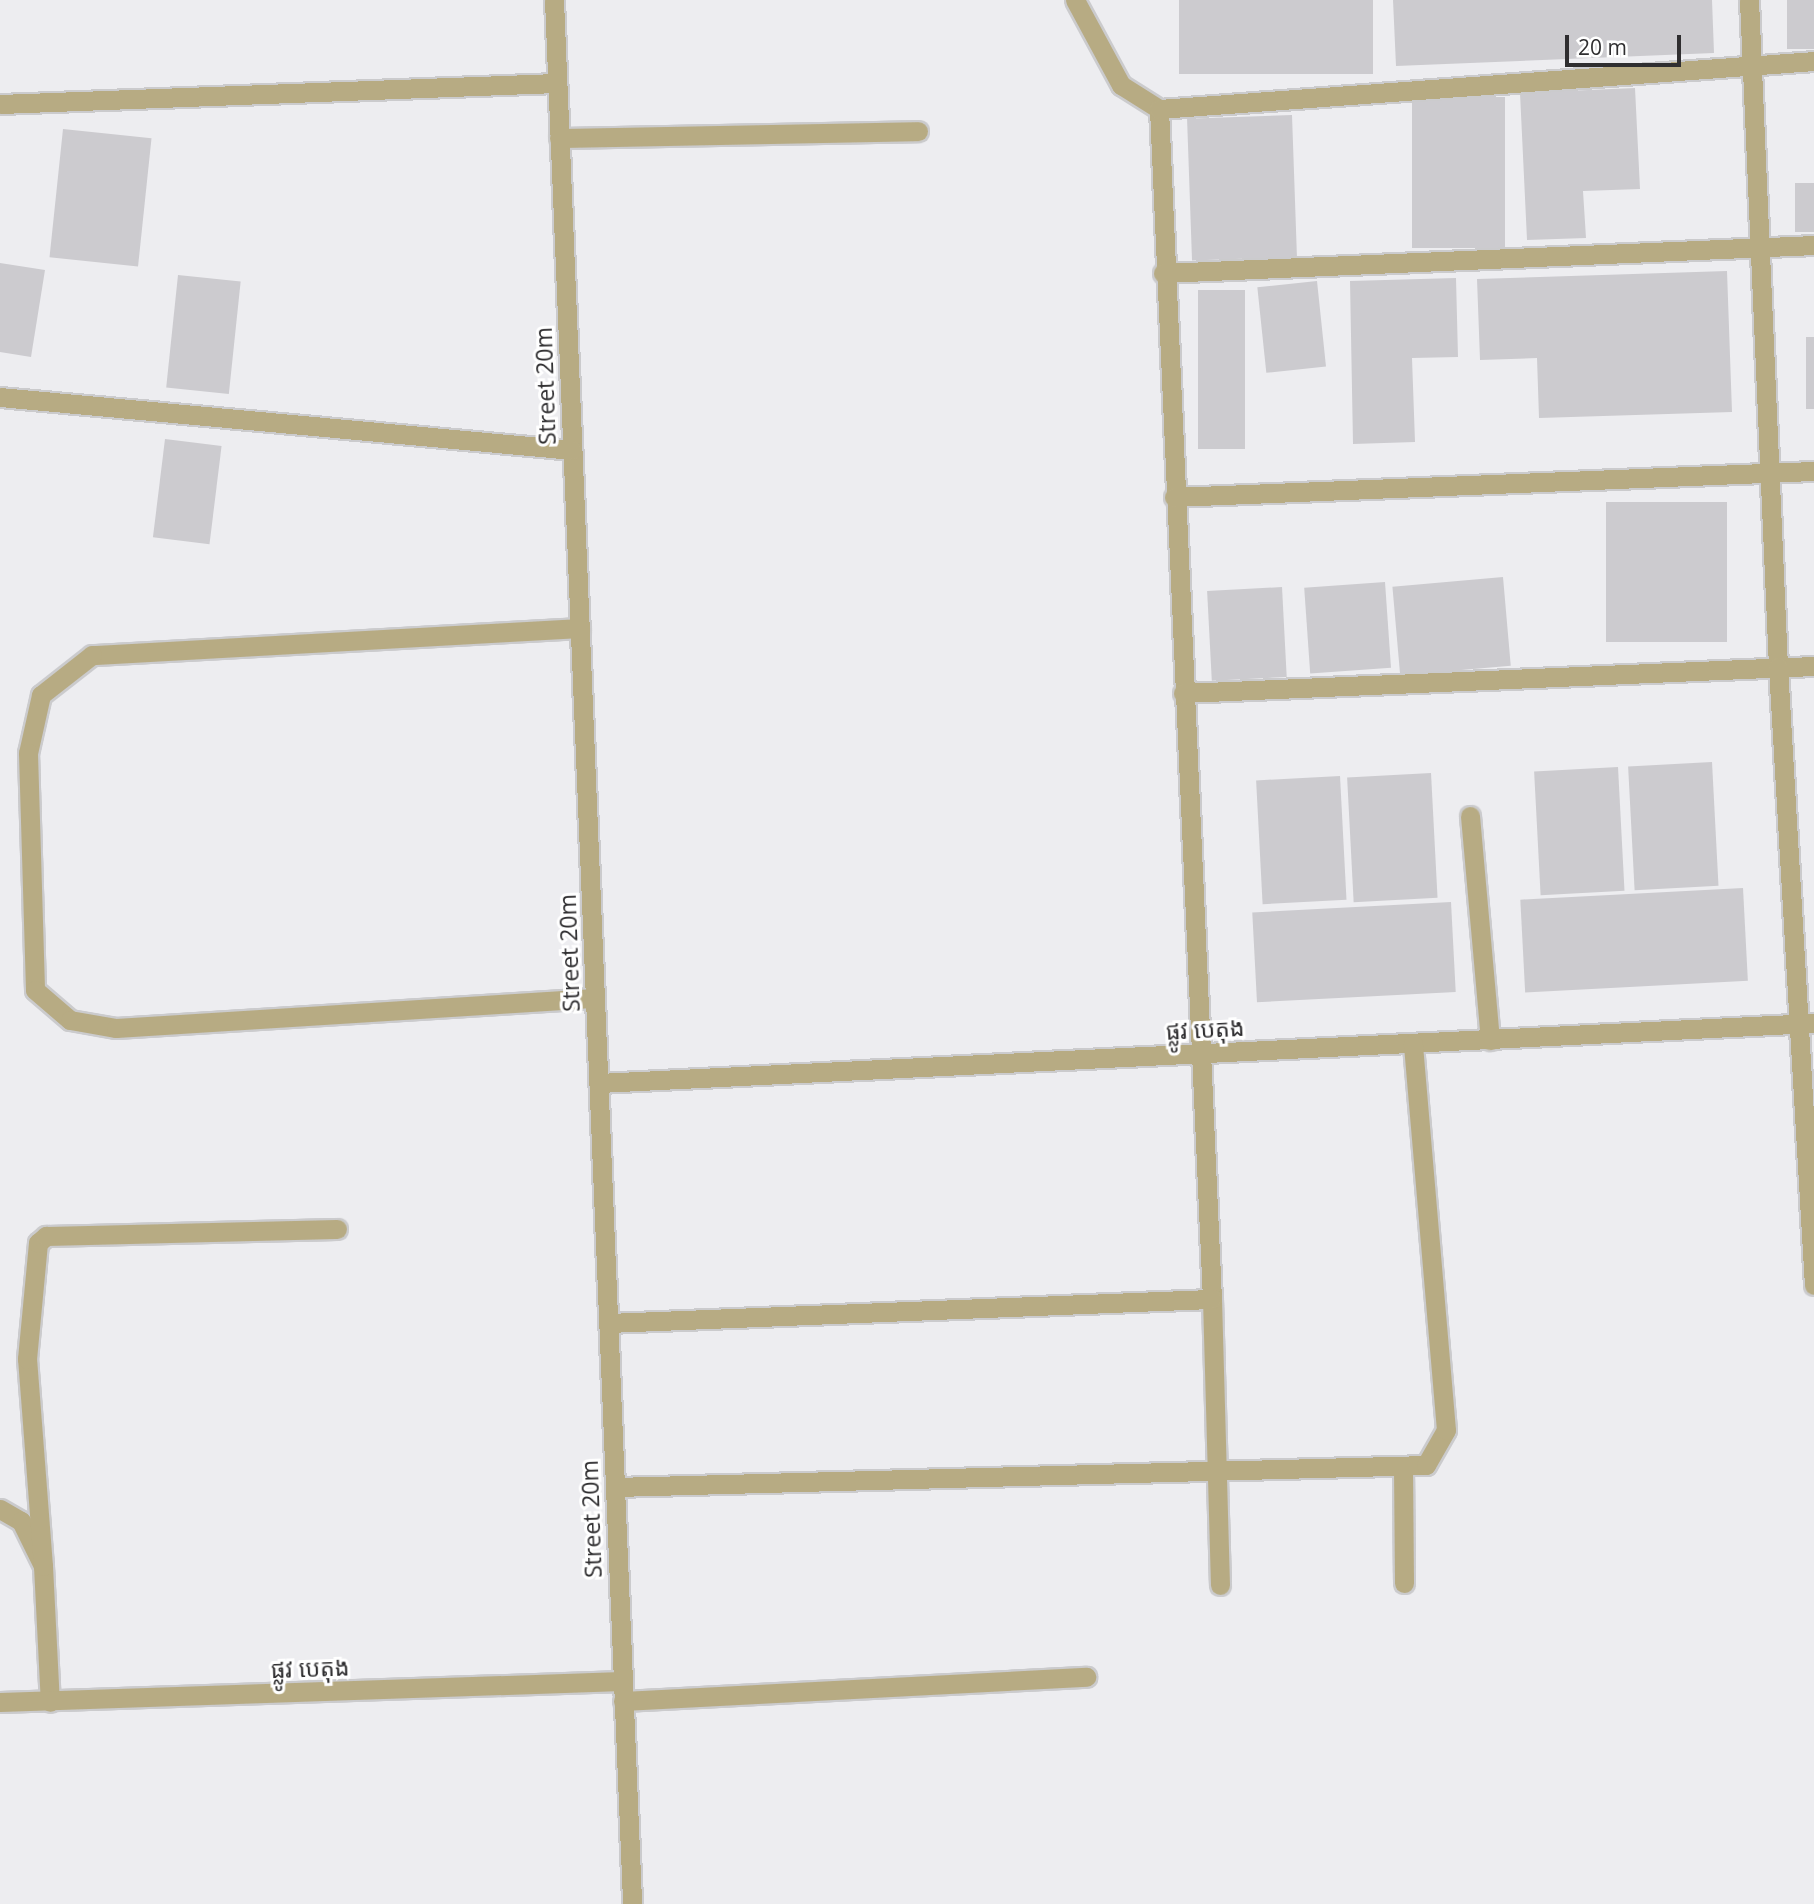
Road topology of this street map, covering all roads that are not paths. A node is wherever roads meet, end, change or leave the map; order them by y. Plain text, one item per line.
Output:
1 (554, 0) edge
2 (1075, 0) edge
3 (1749, 0) edge
4 (1814, 61) edge
5 (1752, 64) junction
6 (557, 83) junction
7 (0, 104) edge
8 (1159, 109) junction
9 (918, 131) dead end
10 (559, 138) junction
11 (1814, 245) edge
12 (1760, 248) junction
13 (1163, 273) junction
14 (0, 397) edge
15 (572, 450) junction
16 (1814, 471) edge
17 (1770, 472) junction
18 (1174, 498) junction
19 (580, 628) junction
20 (1814, 666) edge
21 (1778, 667) junction
22 (1183, 693) junction
23 (1470, 816) dead end
24 (595, 998) junction
25 (1806, 1024) edge
26 (1490, 1040) junction
27 (1413, 1043) junction
28 (1199, 1054) junction
29 (599, 1083) junction
30 (337, 1229) dead end
31 (1814, 1285) edge
32 (1212, 1299) junction
33 (608, 1323) junction
34 (1215, 1468) junction
35 (1403, 1468) junction
36 (615, 1487) junction
37 (0, 1510) edge
38 (43, 1566) junction
39 (1404, 1583) dead end
40 (1220, 1585) dead end
41 (1086, 1677) dead end
42 (623, 1691) junction
43 (0, 1702) edge
44 (50, 1702) junction
45 (632, 1904) edge

1 - 6 street, Street 20m
2 - 8 street
3 - 5 street
4 - 5 street
5 - 8 street
5 - 12 street
6 - 7 street
6 - 10 street, Street 20m
8 - 13 street
9 - 10 street
10 - 15 street, Street 20m
11 - 12 street
12 - 13 street
12 - 17 street
13 - 18 street
14 - 15 street
15 - 19 street, Street 20m
16 - 17 street
17 - 18 street
17 - 21 street
18 - 22 street
19 - 24 street, Street 20m
19 - 24 street
20 - 21 street
21 - 22 street
21 - 25 street
22 - 28 street
23 - 26 street
24 - 29 street, Street 20m
25 - 26 street, ផ្លូវ បេតុង
25 - 31 street
26 - 27 street, ផ្លូវ បេតុង
27 - 28 street, ផ្លូវ បេតុង
27 - 35 street
28 - 29 street, ផ្លូវ បេតុង
28 - 32 street
29 - 33 street, Street 20m
30 - 38 street
32 - 33 street
32 - 34 street
33 - 36 street, Street 20m
34 - 35 street
34 - 36 street
34 - 40 street
35 - 39 street
36 - 42 street, Street 20m
37 - 38 street
38 - 44 street
41 - 42 street, ផ្លូវ បេតុង
42 - 44 street, ផ្លូវ បេតុង
42 - 45 street, Street 20m
43 - 44 street, ផ្លូវ បេតុង

